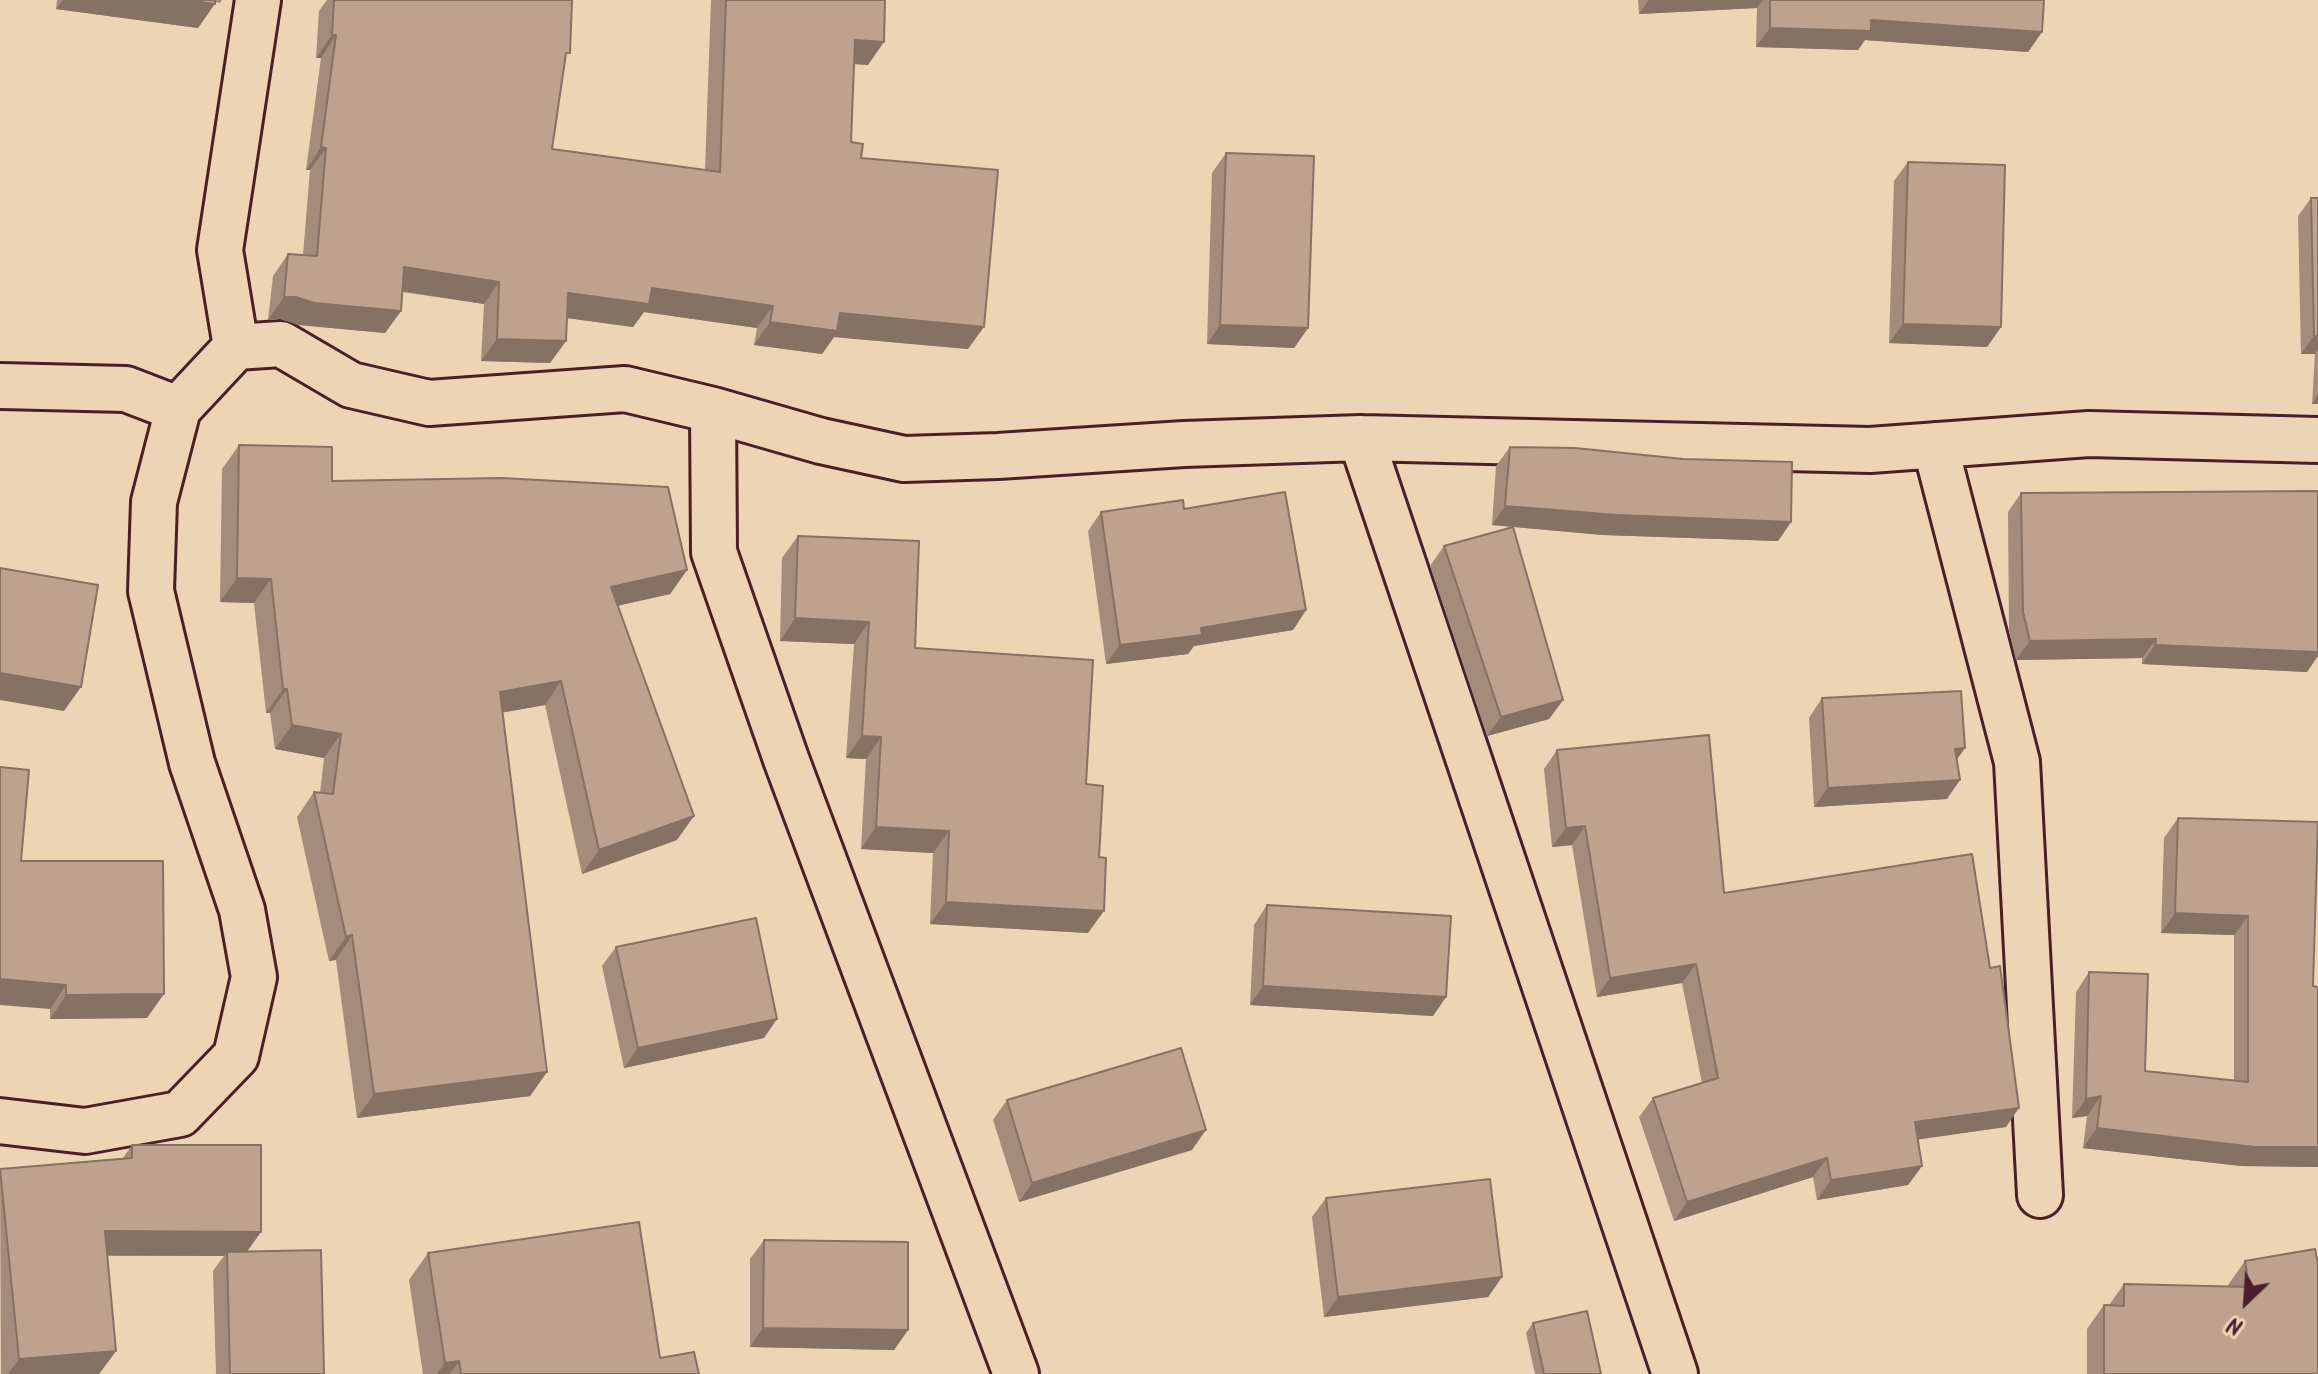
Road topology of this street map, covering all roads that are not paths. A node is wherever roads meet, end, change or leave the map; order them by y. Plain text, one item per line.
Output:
1 (258, 0) edge
2 (236, 347) junction
3 (0, 386) edge
4 (178, 409) junction
5 (713, 410) junction
6 (1361, 438) junction
7 (2318, 440) edge
8 (1935, 445) junction
9 (0, 1121) edge
10 (2040, 1195) dead end
11 (1016, 1374) edge
12 (1675, 1374) edge

1 - 2 street
2 - 4 street
2 - 5 street
3 - 4 street
4 - 9 street
5 - 6 street
5 - 11 street
6 - 8 street
6 - 12 street
7 - 8 street
8 - 10 street

